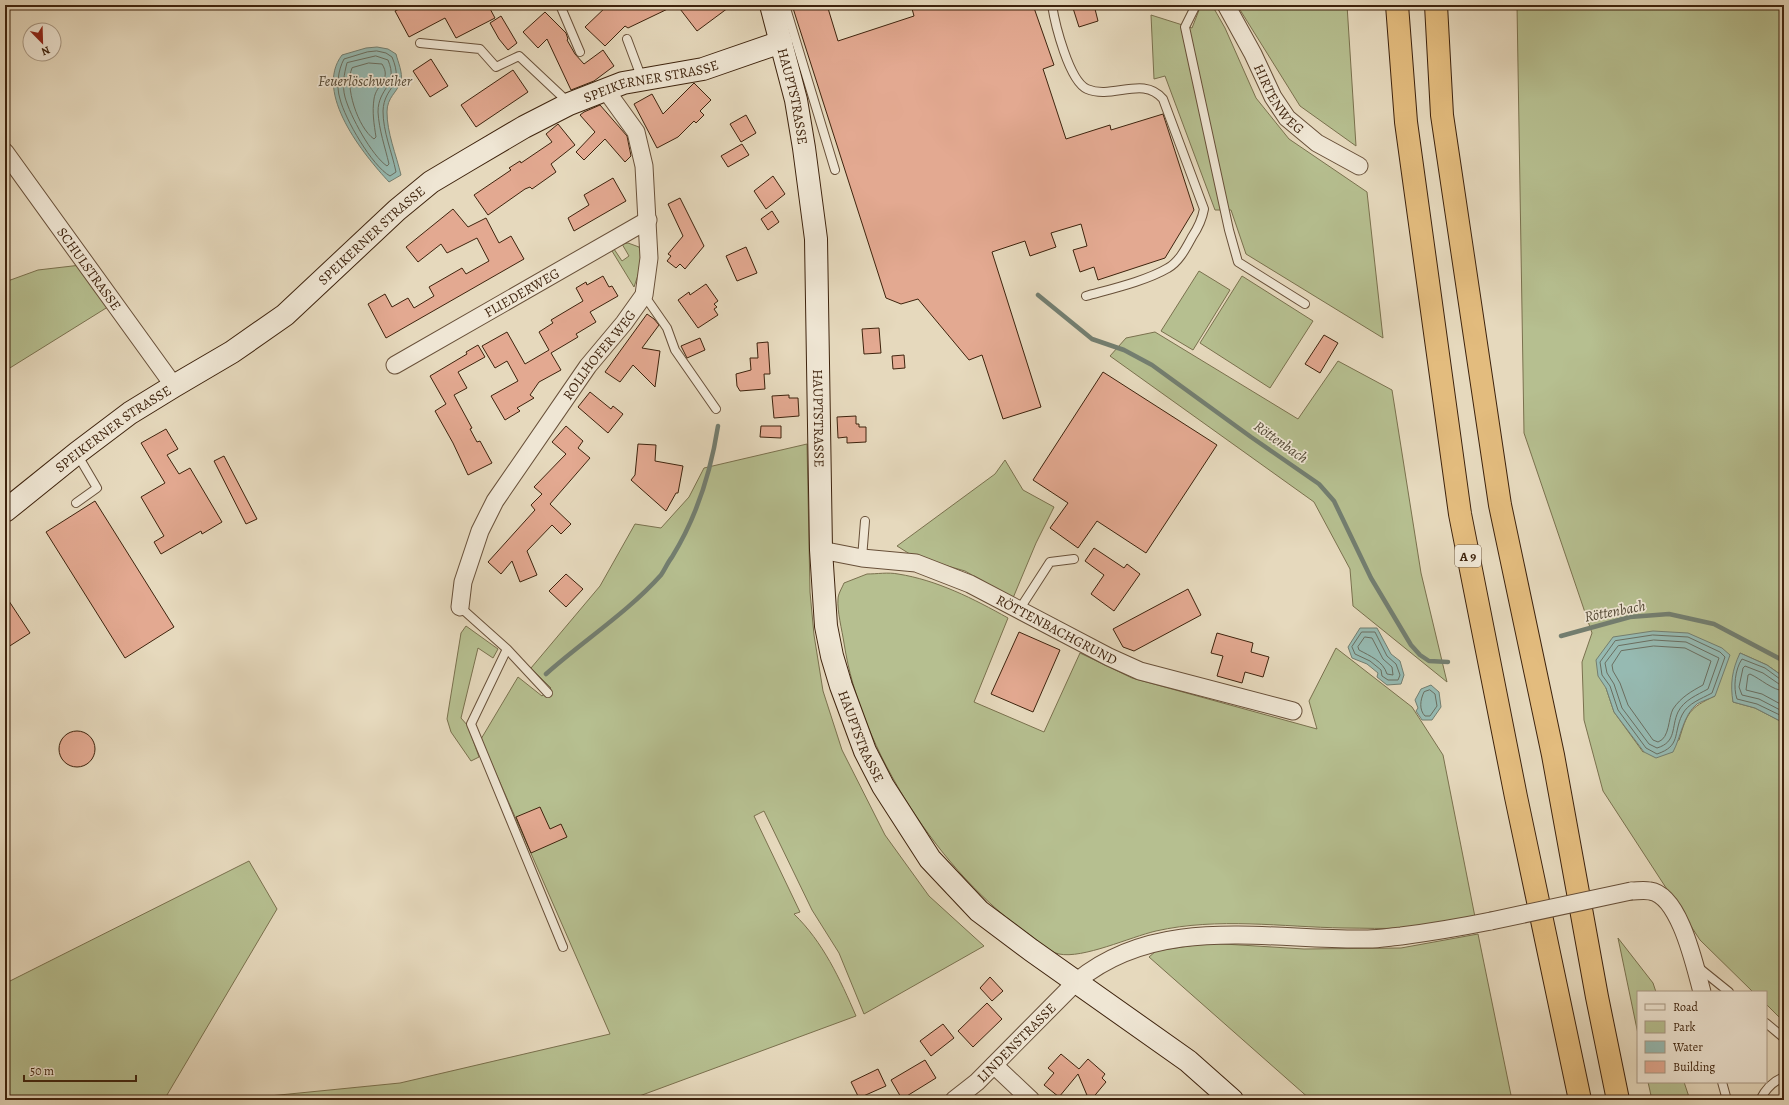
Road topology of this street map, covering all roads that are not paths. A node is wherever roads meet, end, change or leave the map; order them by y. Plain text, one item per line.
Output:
1 (560, 5) edge
2 (771, 5) edge
3 (785, 5) edge
4 (1052, 5) edge
5 (1196, 5) edge
6 (1226, 5) edge
7 (1397, 5) edge
8 (1436, 5) edge
9 (627, 39) dead end
10 (781, 42) junction
11 (420, 43) dead end
12 (580, 52) dead end
13 (642, 80) junction
14 (605, 89) junction
15 (569, 104) junction
16 (5, 152) edge
17 (1359, 166) dead end
18 (834, 170) dead end
19 (648, 220) junction
20 (644, 295) junction
21 (1086, 296) dead end
22 (1306, 304) dead end
23 (395, 365) dead end
24 (174, 386) junction
25 (716, 409) dead end
26 (77, 453) junction
27 (76, 503) dead end
28 (5, 512) edge
29 (865, 521) dead end
30 (822, 550) junction
31 (862, 558) junction
32 (1074, 559) dead end
33 (460, 607) joint
34 (1019, 610) junction
35 (507, 649) junction
36 (548, 693) dead end
37 (1293, 711) dead end
38 (563, 946) dead end
39 (1694, 964) junction
40 (1077, 982) junction
41 (1702, 991) edge
42 (1727, 991) edge
43 (1767, 1024) edge
44 (1784, 1038) edge
45 (994, 1065) junction
46 (1784, 1077) edge
47 (1722, 1083) edge
48 (954, 1100) edge
49 (1031, 1100) edge
50 (1232, 1100) edge
51 (1580, 1100) edge
52 (1618, 1100) edge
53 (1728, 1100) edge
54 (1760, 1100) edge

1 - 12 lane
2 - 10 main road, HAUPTSTRASSE
3 - 18 lane
4 - 21 lane
5 - 22 lane
6 - 17 street, HIRTENWEG
7 - 51 highway, A 9
8 - 52 highway
9 - 13 lane
10 - 13 main road, SPEIKERNER STRASSE
10 - 30 main road, HAUPTSTRASSE
11 - 15 lane
13 - 14 main road, SPEIKERNER STRASSE
14 - 15 main road, SPEIKERNER STRASSE
14 - 19 street, ROLLHOFER WEG
15 - 24 main road, SPEIKERNER STRASSE
16 - 24 street, SCHULSTRASSE
19 - 20 street, ROLLHOFER WEG
19 - 23 street, FLIEDERWEG
20 - 25 lane
20 - 33 street, ROLLHOFER WEG
24 - 26 main road, SPEIKERNER STRASSE
26 - 27 lane
26 - 28 main road, SPEIKERNER STRASSE
29 - 31 lane
30 - 31 street, RÖTTENBACHGRUND
30 - 40 main road, HAUPTSTRASSE
31 - 34 street, RÖTTENBACHGRUND
32 - 34 lane
33 - 35 lane
34 - 37 street, RÖTTENBACHGRUND
35 - 36 lane
35 - 38 lane
39 - 40 street, LINDENSTRASSE, bridge
39 - 41 street, LINDENSTRASSE
39 - 42 lane
40 - 45 street, LINDENSTRASSE
40 - 50 main road, HAUPTSTRASSE
43 - 44 lane
45 - 48 street, LINDENSTRASSE
45 - 49 street
46 - 54 lane
47 - 53 lane

